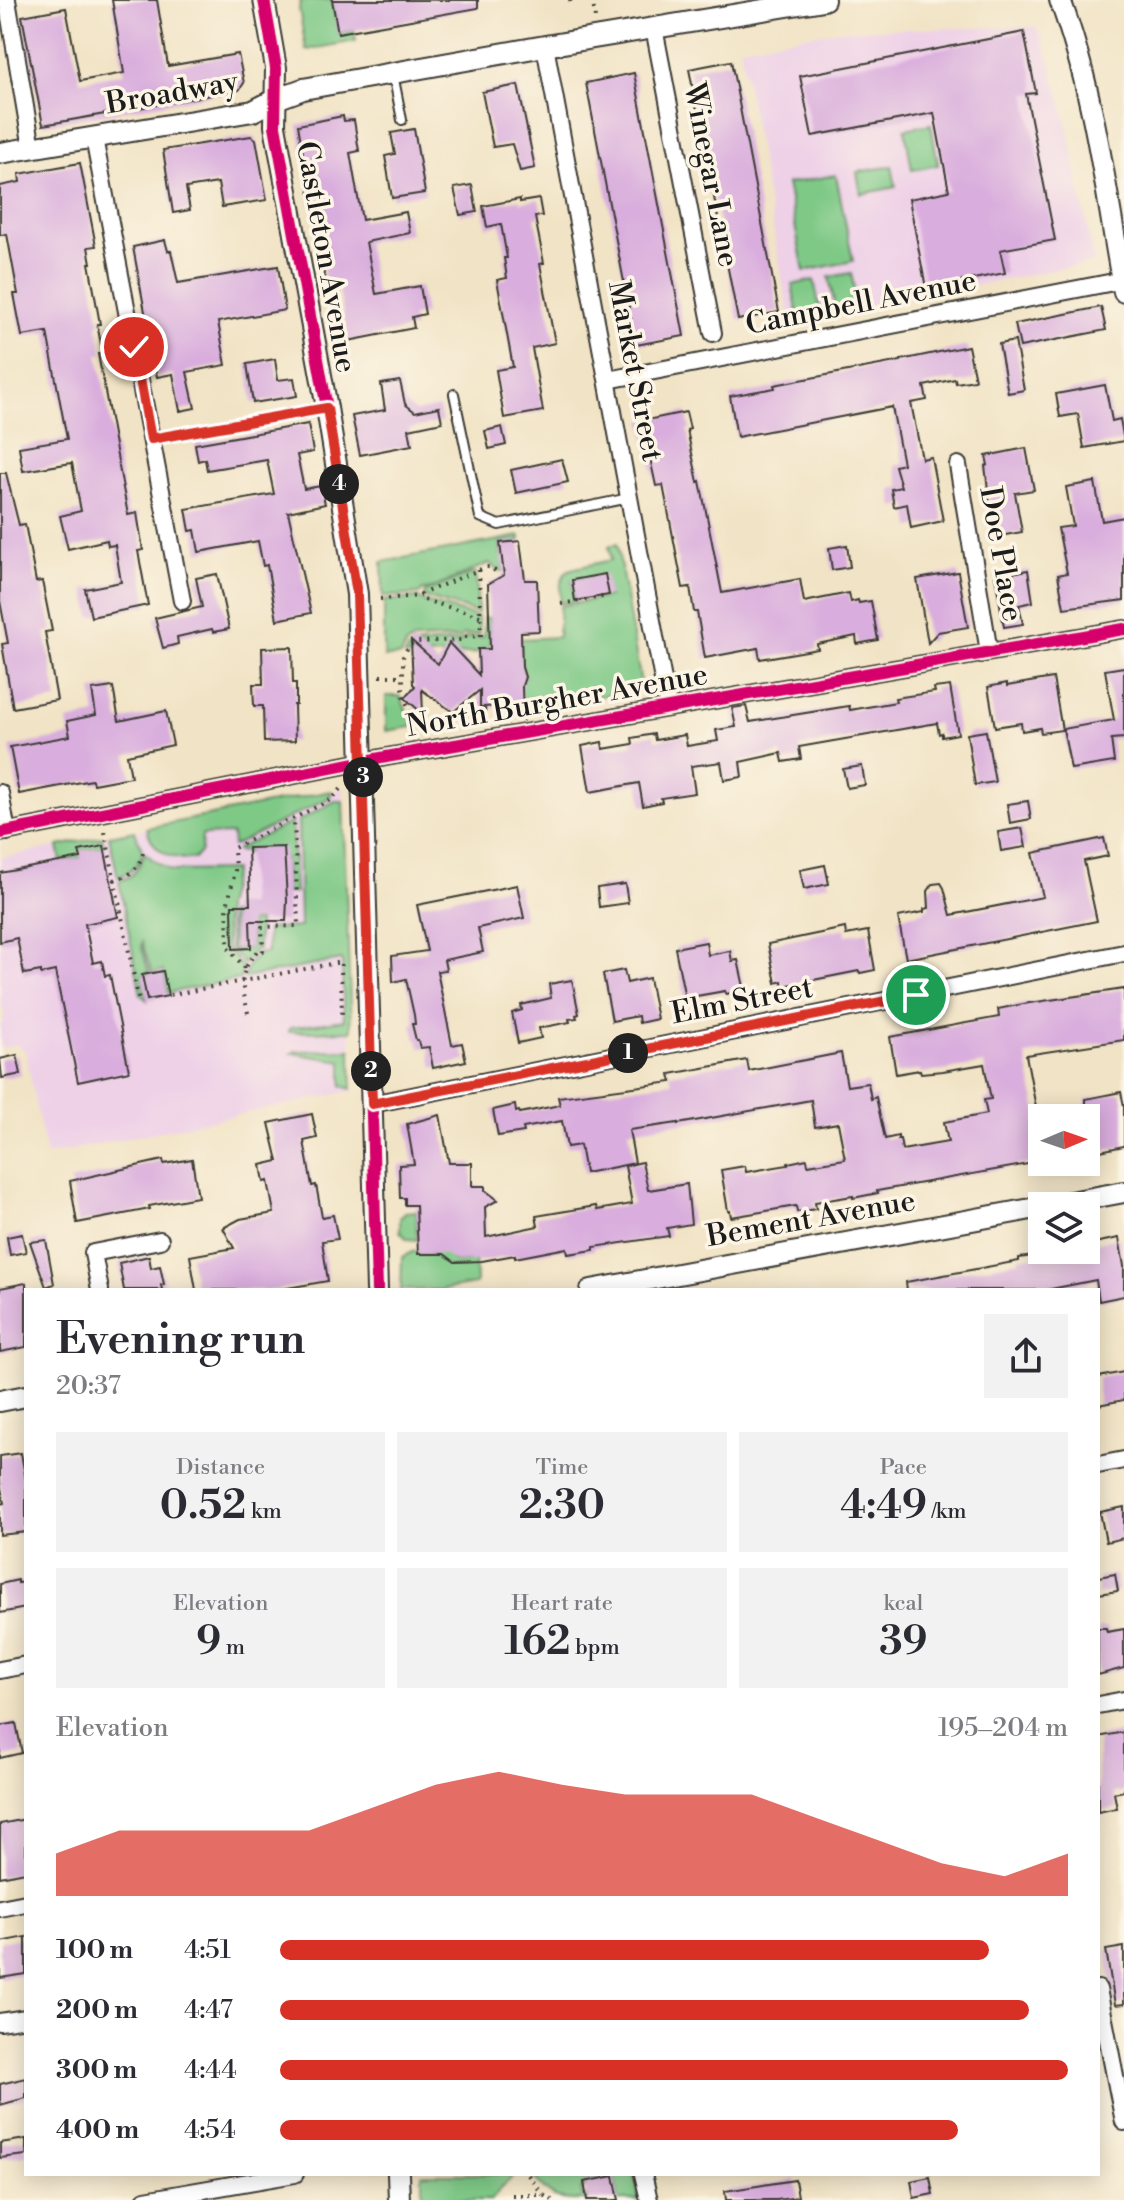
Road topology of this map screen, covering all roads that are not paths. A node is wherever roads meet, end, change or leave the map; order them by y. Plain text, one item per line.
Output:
1 (7, 0) edge
2 (264, 0) edge
3 (824, 0) edge
4 (1060, 0) edge
5 (654, 28) junction
6 (545, 46) junction
7 (393, 73) junction
8 (276, 99) junction
9 (402, 120) dead end
10 (94, 138) junction
11 (32, 148) junction
12 (0, 153) edge
13 (1123, 284) edge
14 (713, 333) dead end
15 (608, 380) junction
16 (454, 394) dead end
17 (327, 408) junction
18 (151, 439) junction
19 (958, 465) dead end
20 (630, 498) junction
21 (182, 601) dead end
22 (1124, 629) edge
23 (989, 652) junction
24 (668, 707) junction
25 (363, 761) junction
26 (0, 793) edge
27 (4, 832) edge
28 (1124, 953) edge
29 (372, 1104) junction
30 (1124, 1192) edge
31 (1100, 1196) edge
32 (1028, 1210) edge
33 (160, 1240) dead end
34 (100, 1288) edge
35 (377, 1288) edge
36 (602, 1288) edge
37 (24, 1396) edge
38 (0, 1401) edge
39 (1124, 1460) edge
40 (1100, 1465) edge
41 (24, 1665) edge
42 (0, 1670) edge
43 (1124, 1700) edge
44 (1100, 1705) edge
45 (24, 1903) edge
46 (0, 1908) edge
47 (1100, 2010) edge
48 (24, 2018) edge
49 (0, 2022) edge
50 (1124, 2028) edge
51 (1102, 2032) edge
52 (1124, 2122) edge
53 (283, 2176) edge
54 (398, 2176) edge
55 (643, 2176) edge
56 (145, 2200) edge
57 (399, 2200) edge
58 (649, 2200) edge

1 - 11 street
2 - 8 street, Castleton Avenue
3 - 5 street, Broadway
4 - 13 street
5 - 6 street, Broadway
5 - 14 street, Winegar Lane
6 - 7 street, Broadway
6 - 15 street, Market Street
7 - 8 street, Broadway
7 - 9 lane
8 - 10 street, Broadway
8 - 17 street, Castleton Avenue
10 - 11 street, Broadway
10 - 18 street
11 - 12 street, Broadway
13 - 15 street, Campbell Avenue
15 - 20 street, Market Street
16 - 20 lane
17 - 18 lane
17 - 25 street, Castleton Avenue
18 - 21 street
19 - 23 street, Doe Place
20 - 24 street, Market Street
22 - 23 street, North Burgher Avenue
23 - 24 street, North Burgher Avenue
24 - 25 street, North Burgher Avenue
25 - 27 street, North Burgher Avenue
25 - 29 street, Castleton Avenue
26 - 27 street
28 - 29 street, Elm Street
29 - 35 street, Castleton Avenue
30 - 31 street
32 - 36 street, Bement Avenue
33 - 34 street
37 - 38 street
39 - 40 street
41 - 42 street
43 - 44 street
45 - 46 street
47 - 51 street
48 - 49 street
50 - 51 street
51 - 52 street
53 - 56 street
54 - 57 street
55 - 58 street

